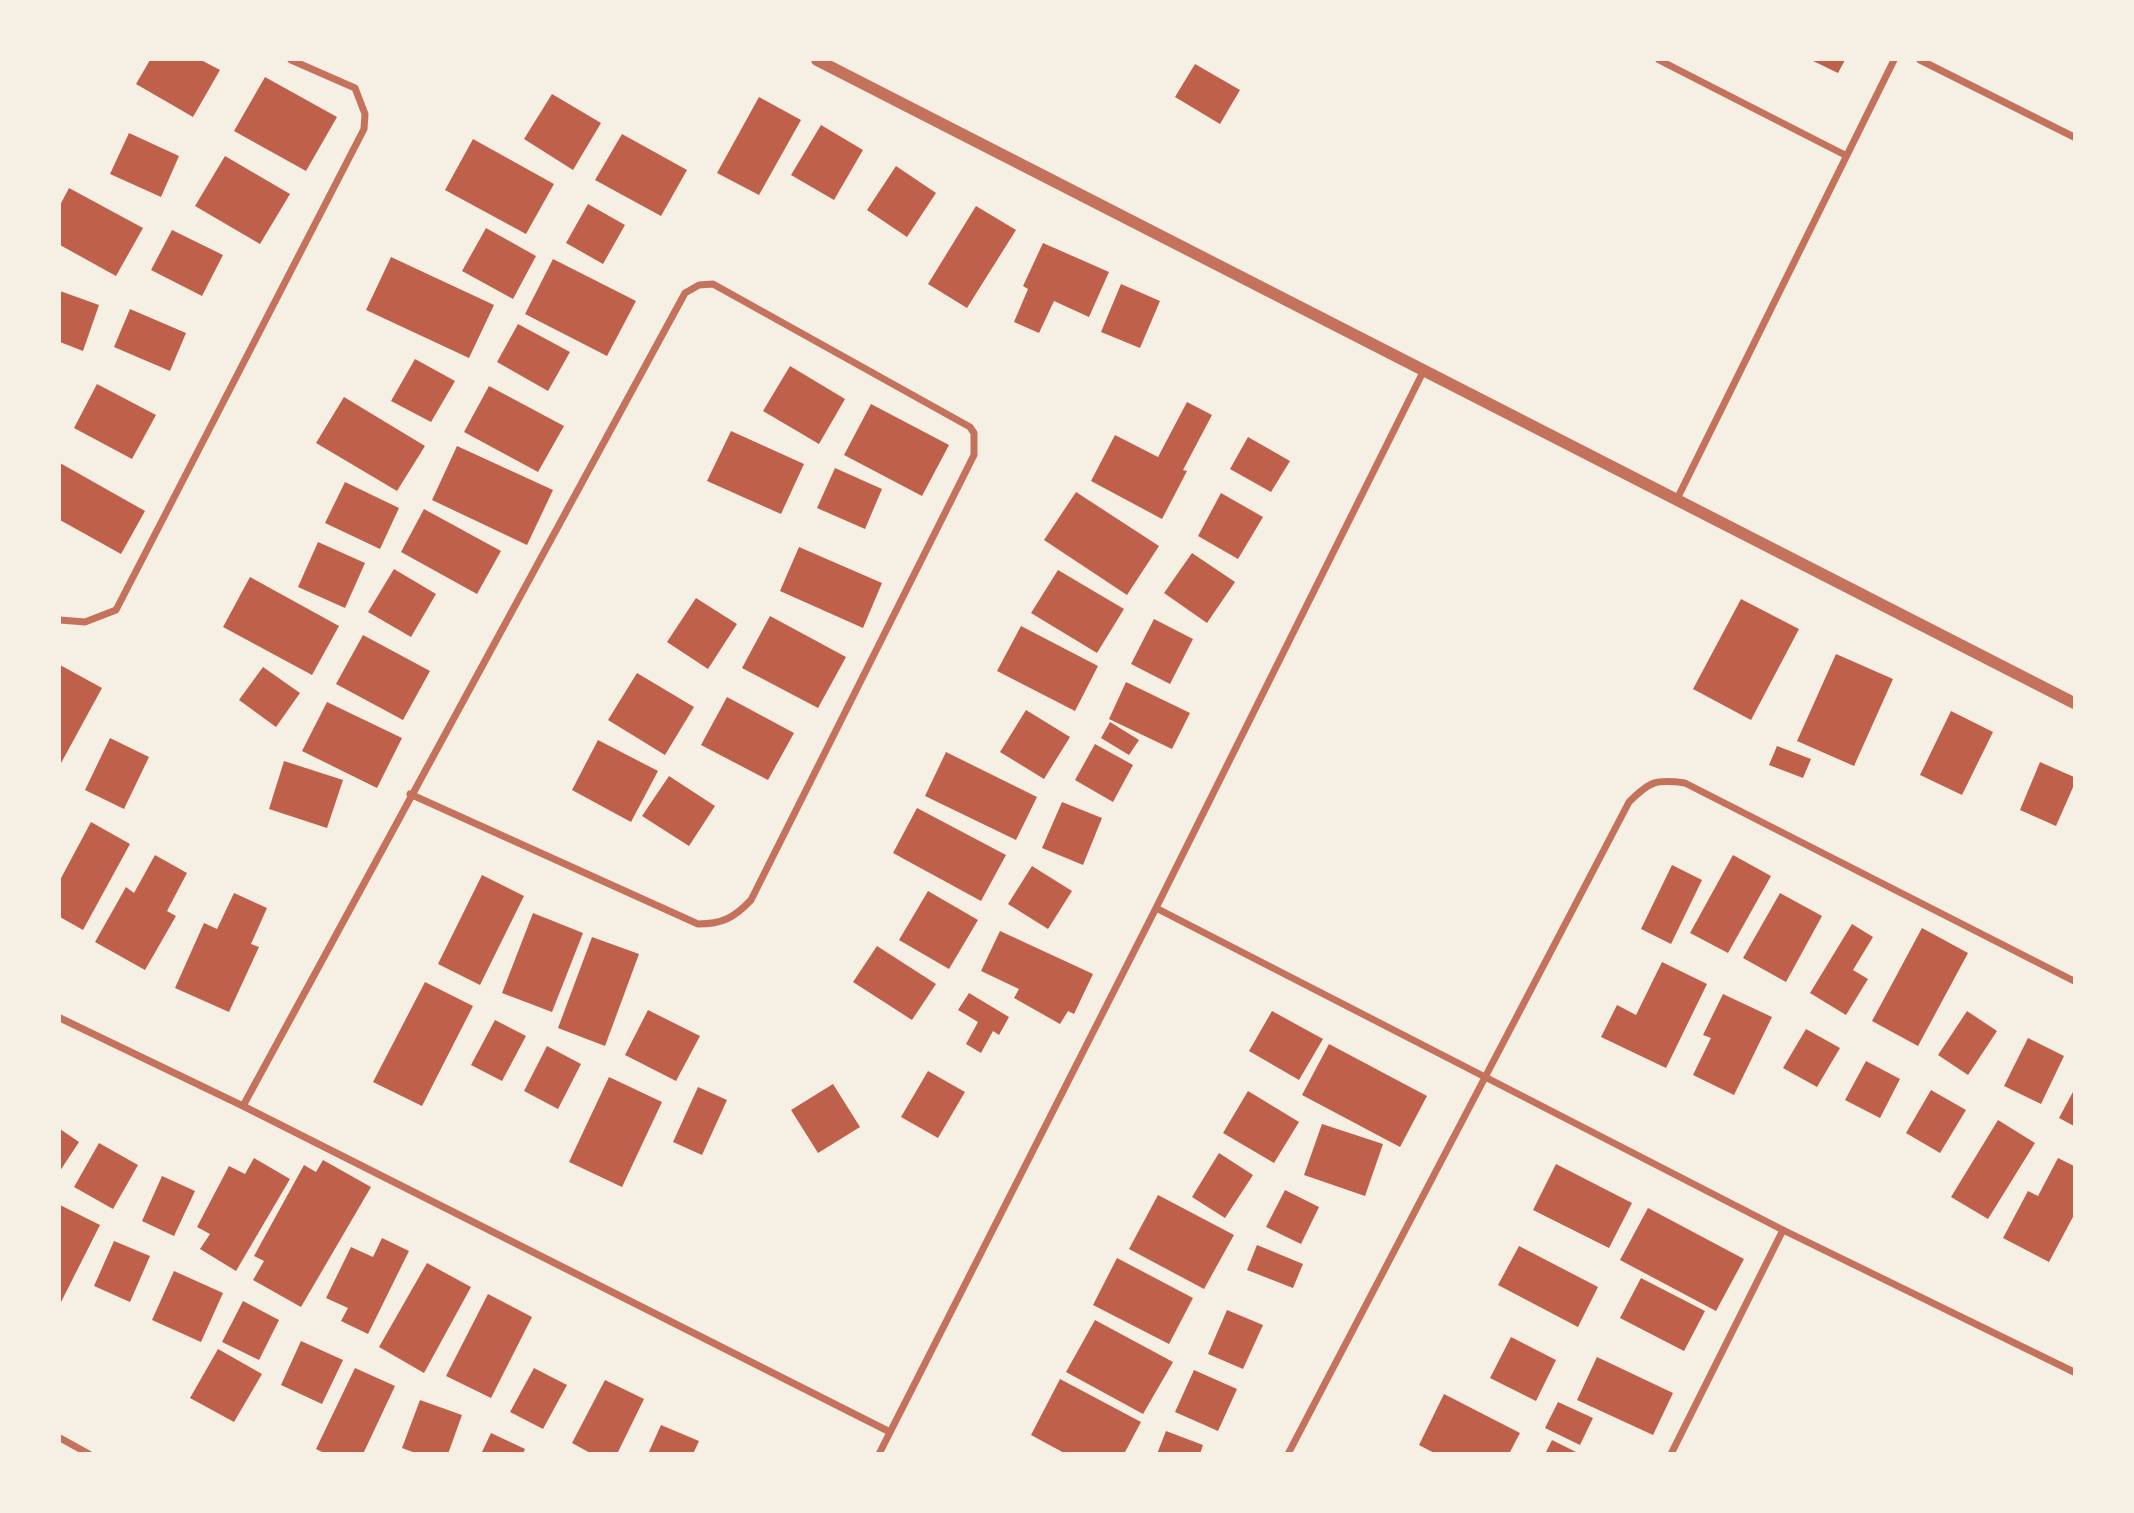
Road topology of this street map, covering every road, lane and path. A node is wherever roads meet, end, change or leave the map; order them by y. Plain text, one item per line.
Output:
1 (291, 60) edge
2 (817, 60) edge
3 (1659, 60) edge
4 (1894, 60) edge
5 (1920, 60) edge
6 (2074, 136) edge
7 (1845, 155) junction
8 (1424, 370) junction
9 (1676, 501) junction
10 (60, 620) edge
11 (2074, 703) edge
12 (410, 794) junction
13 (1156, 908) junction
14 (2074, 981) edge
15 (60, 1018) edge
16 (1483, 1076) junction
17 (243, 1106) junction
18 (1783, 1230) junction
19 (2074, 1372) edge
20 (890, 1432) junction
21 (60, 1438) edge
22 (89, 1454) edge
23 (879, 1454) edge
24 (1288, 1454) edge
25 (1671, 1454) edge

1 - 10 street
2 - 8 street
3 - 7 street
4 - 7 street
5 - 6 street
7 - 9 street
8 - 9 street
8 - 13 street
9 - 11 street
12 - 12 street
12 - 17 street
13 - 16 street
13 - 20 street
14 - 16 street
15 - 17 street
16 - 18 street
16 - 24 street
17 - 20 street
18 - 19 street
18 - 25 street
20 - 23 street
21 - 22 street

